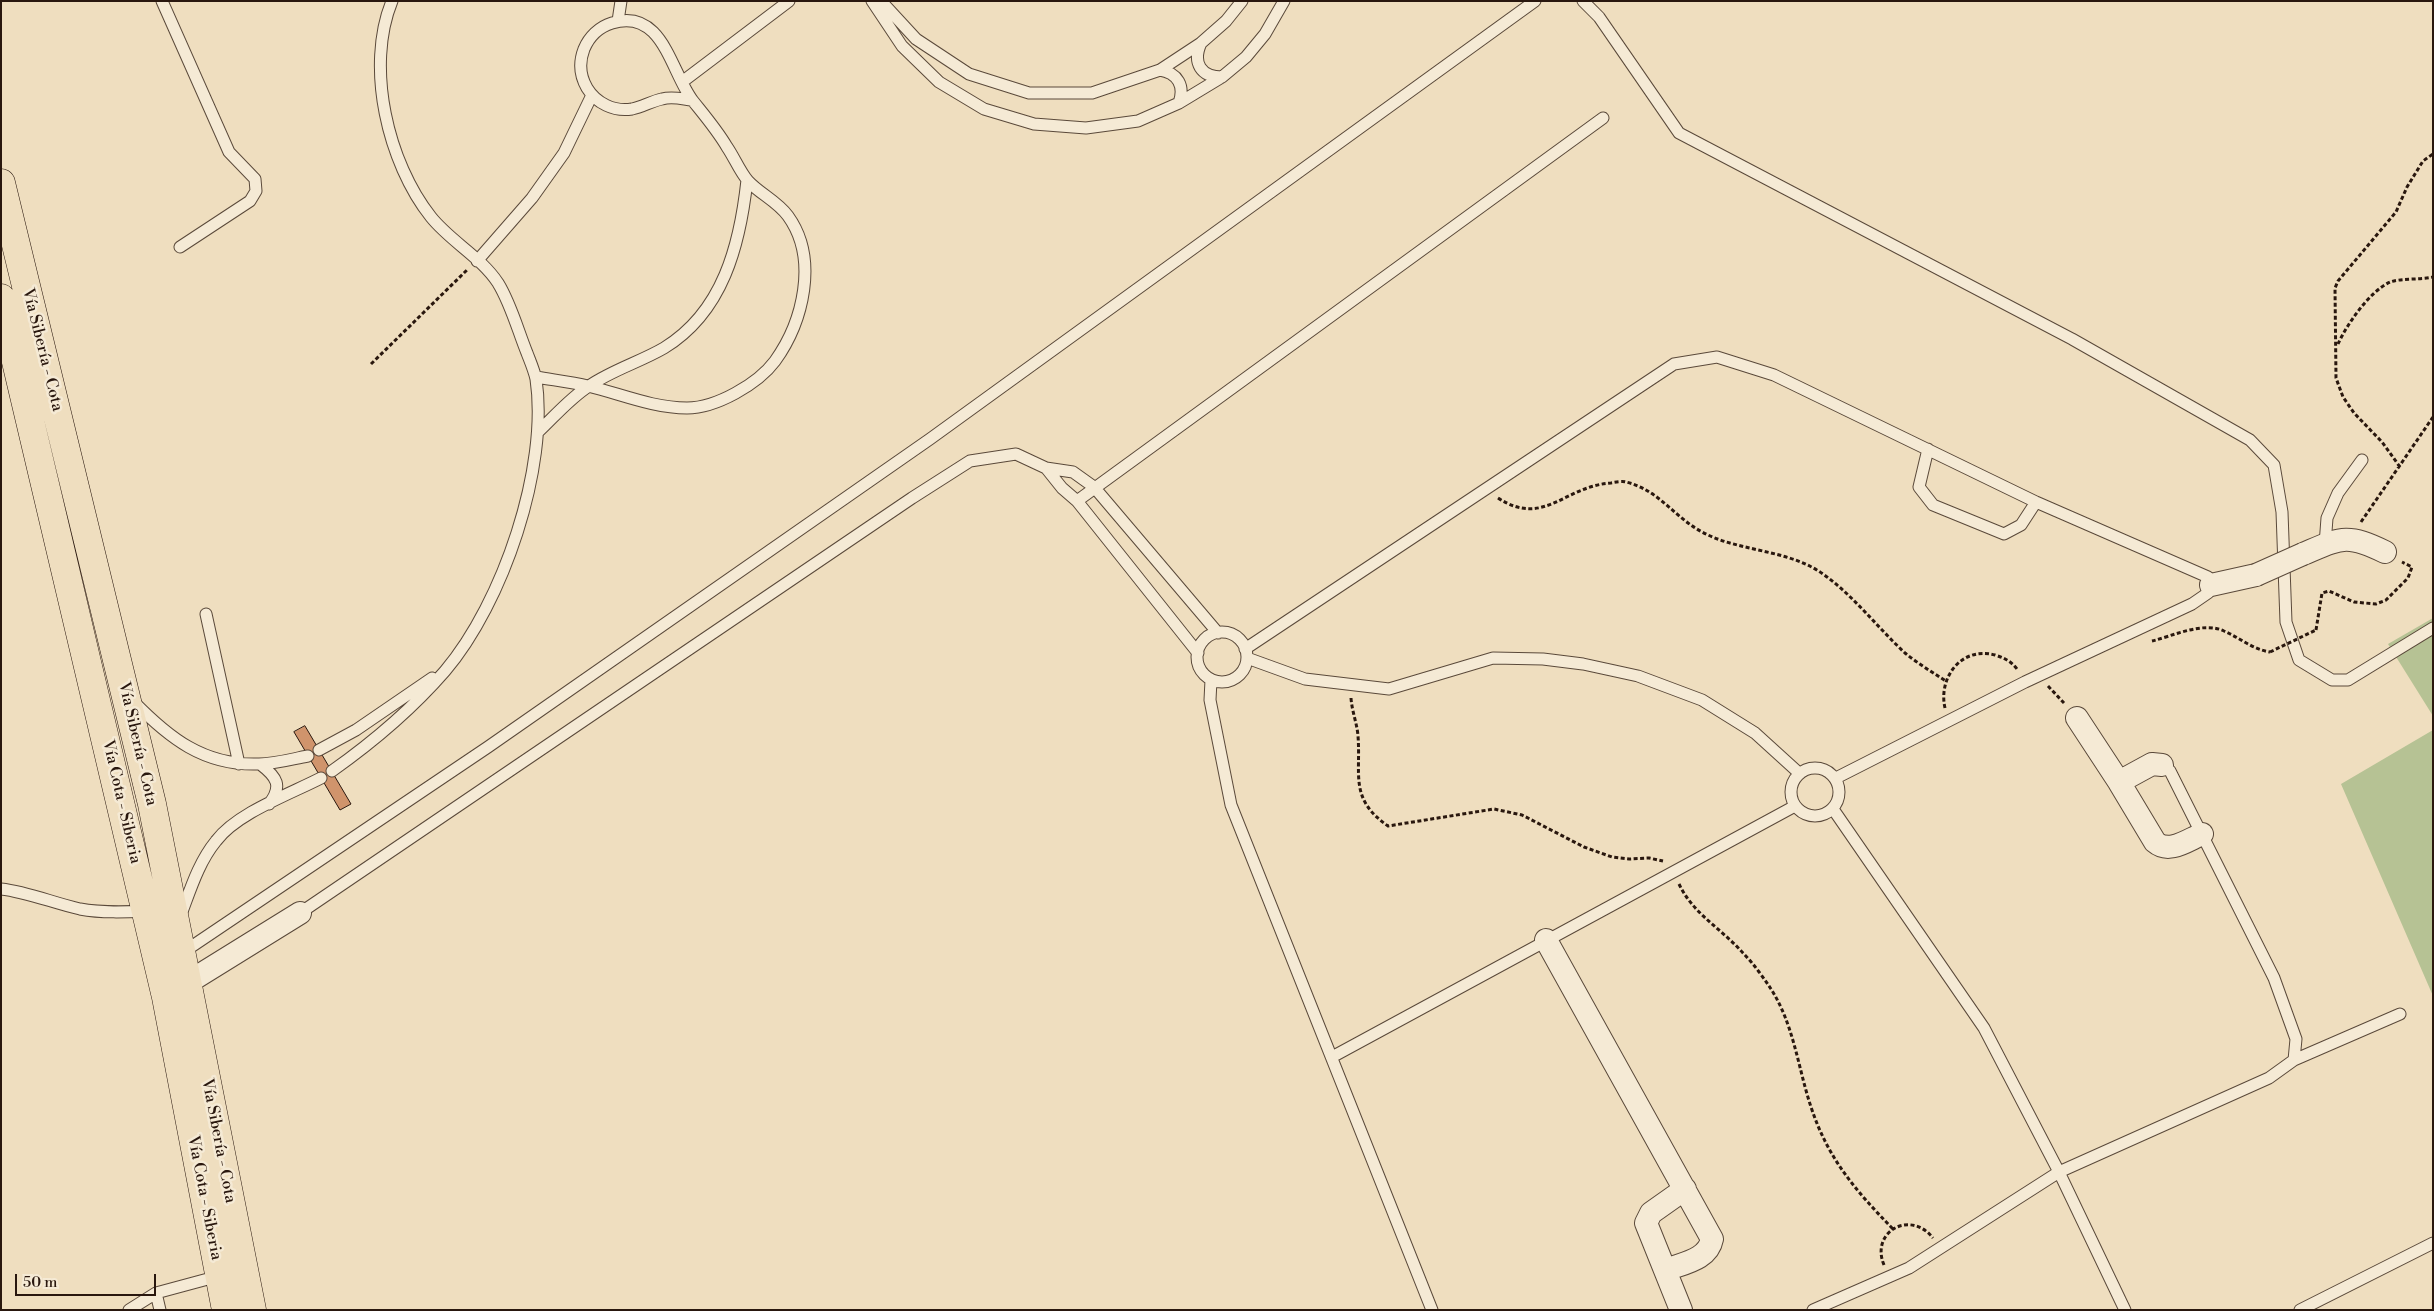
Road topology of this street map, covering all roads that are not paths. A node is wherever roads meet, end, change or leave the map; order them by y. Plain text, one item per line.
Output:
1 (162, 1) edge
2 (392, 1) edge
3 (621, 1) edge
4 (789, 1) edge
5 (872, 1) edge
6 (880, 1) edge
7 (1242, 1) edge
8 (1284, 1) edge
9 (1535, 1) edge
10 (1583, 1) edge
11 (618, 21) junction
12 (1201, 43) junction
13 (1160, 70) junction
14 (1222, 77) junction
15 (682, 82) junction
16 (592, 95) junction
17 (692, 100) junction
18 (1179, 103) junction
19 (1603, 118) dead end
20 (747, 180) junction
21 (1, 183) edge
22 (180, 247) dead end
23 (477, 261) junction
24 (1, 298) edge
25 (5, 330) edge
26 (536, 377) junction
27 (588, 386) junction
28 (538, 432) junction
29 (1928, 449) junction
30 (2362, 460) dead end
31 (1046, 468) junction
32 (1094, 487) junction
33 (1077, 501) junction
34 (2036, 502) junction
35 (2325, 545) junction
36 (2385, 552) road end
37 (2211, 585) junction
38 (206, 614) dead end
39 (2433, 628) edge
40 (1218, 633) junction
41 (1198, 652) junction
42 (1246, 654) junction
43 (446, 669) junction
44 (1211, 680) junction
45 (124, 692) junction
46 (2077, 718) dead end
47 (319, 750) dead end
48 (308, 756) dead end
49 (239, 764) junction
50 (260, 764) junction
51 (2162, 765) joint
52 (332, 771) dead end
53 (1799, 773) junction
54 (321, 778) dead end
55 (1836, 778) junction
56 (2119, 782) junction
57 (268, 805) junction
58 (1795, 806) junction
59 (1833, 809) junction
60 (2202, 834) junction
61 (1, 889) edge
62 (146, 911) junction
63 (300, 912) joint
64 (1546, 940) junction
65 (178, 941) junction
66 (187, 983) junction
67 (2400, 1014) dead end
68 (1332, 1058) junction
69 (2294, 1060) junction
70 (2059, 1172) junction
71 (1685, 1189) junction
72 (2433, 1243) edge
73 (1666, 1270) junction
74 (219, 1276) junction
75 (156, 1293) junction
76 (129, 1310) edge
77 (160, 1310) edge
78 (226, 1310) edge
79 (252, 1310) edge
80 (1432, 1310) edge
81 (1681, 1310) edge
82 (1813, 1310) edge
83 (2125, 1310) edge
84 (2300, 1310) edge

1 - 22 lane
2 - 23 lane
3 - 11 lane
4 - 15 lane
5 - 18 lane
6 - 13 lane
7 - 12 lane
8 - 14 lane
9 - 65 lane
10 - 39 lane
11 - 15 lane
11 - 16 lane
12 - 13 lane
12 - 14 lane
13 - 18 lane
14 - 18 lane
15 - 17 lane
16 - 17 lane
16 - 23 lane
17 - 20 lane
19 - 32 lane
20 - 27 lane
20 - 27 lane
21 - 45 main road, Vía Sibería - Cota
23 - 26 lane
24 - 25 main road, Vía Cota - Siberia
25 - 62 main road, Vía Cota - Siberia
26 - 27 lane
26 - 28 lane
27 - 28 lane
28 - 43 lane
29 - 34 lane
29 - 34 lane
29 - 42 lane
30 - 35 lane
31 - 32 lane
31 - 33 lane
31 - 63 lane
32 - 33 lane
32 - 40 lane
33 - 41 lane
34 - 37 lane
35 - 36 street
35 - 37 street, bridge
37 - 55 lane
38 - 49 lane
40 - 41 lane
40 - 42 lane
41 - 44 lane
42 - 44 lane
42 - 53 lane
43 - 47 lane
43 - 52 lane
44 - 68 lane
45 - 49 lane
45 - 65 main road, Vía Sibería - Cota
46 - 56 street
48 - 50 lane
49 - 50 lane
50 - 57 lane
51 - 56 street
51 - 60 lane
53 - 55 lane
53 - 58 lane
54 - 57 lane
55 - 59 lane
56 - 60 street
57 - 65 lane
58 - 59 lane
58 - 64 lane
59 - 70 lane
60 - 69 lane
61 - 62 lane
62 - 74 main road, Vía Cota - Siberia
63 - 66 street
64 - 68 lane
64 - 71 street
65 - 66 main road, Vía Sibería - Cota
66 - 79 main road, Vía Sibería - Cota
67 - 69 lane
68 - 80 lane
69 - 70 lane
70 - 82 lane
70 - 83 lane
71 - 73 street
71 - 73 street
72 - 84 lane
73 - 81 street
74 - 75 lane
74 - 78 main road, Vía Cota - Siberia
75 - 76 lane
75 - 77 lane

